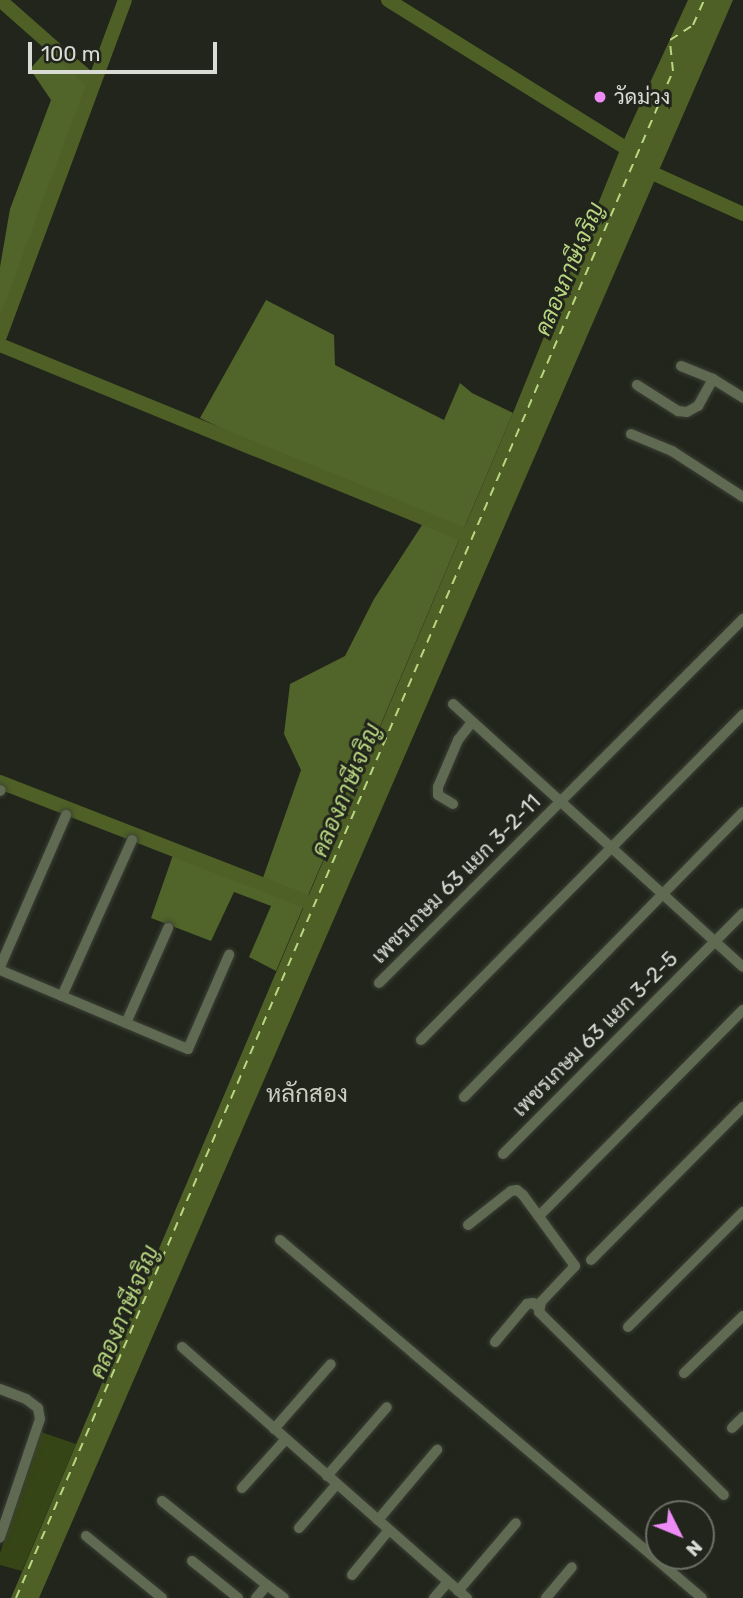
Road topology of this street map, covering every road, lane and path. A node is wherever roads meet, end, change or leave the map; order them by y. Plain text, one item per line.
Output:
1 (681, 366) dead end
2 (713, 379) junction
3 (637, 385) dead end
4 (743, 398) edge
5 (631, 433) dead end
6 (743, 497) edge
7 (743, 619) edge
8 (453, 704) dead end
9 (743, 715) edge
10 (472, 722) junction
11 (560, 801) junction
12 (453, 804) dead end
13 (743, 812) edge
14 (66, 816) dead end
15 (132, 840) dead end
16 (611, 848) junction
17 (662, 894) junction
18 (743, 913) edge
19 (168, 928) dead end
20 (715, 942) junction
21 (229, 955) dead end
22 (743, 967) edge
23 (0, 969) edge
24 (379, 983) dead end
25 (62, 996) junction
26 (743, 1010) edge
27 (126, 1023) junction
28 (421, 1040) dead end
29 (464, 1097) dead end
30 (743, 1108) edge
31 (503, 1154) dead end
32 (743, 1212) edge
33 (539, 1216) junction
34 (468, 1225) dead end
35 (280, 1240) dead end
36 (591, 1260) dead end
37 (538, 1307) junction
38 (743, 1316) edge
39 (628, 1327) dead end
40 (495, 1342) dead end
41 (182, 1347) dead end
42 (331, 1364) dead end
43 (684, 1373) dead end
44 (0, 1389) edge
45 (387, 1407) dead end
46 (743, 1417) edge
47 (732, 1428) dead end
48 (274, 1429) junction
49 (286, 1440) junction
50 (437, 1450) dead end
51 (327, 1476) junction
52 (337, 1484) junction
53 (242, 1488) dead end
54 (724, 1495) dead end
55 (162, 1501) dead end
56 (378, 1520) junction
57 (516, 1523) dead end
58 (299, 1528) dead end
59 (388, 1530) junction
60 (86, 1536) dead end
61 (0, 1537) edge
62 (192, 1561) dead end
63 (572, 1567) dead end
64 (352, 1575) dead end
65 (448, 1582) junction
66 (267, 1585) junction
67 (462, 1594) edge
68 (162, 1598) edge
69 (238, 1598) edge
70 (257, 1598) edge
71 (284, 1598) edge
72 (434, 1598) edge
73 (546, 1598) edge
74 (702, 1598) edge

1 - 2 street
2 - 3 street
2 - 4 street
5 - 6 street
7 - 11 street, เพชรเกษม 63 แยก 3-2-11
8 - 10 street
9 - 16 street
10 - 11 street
10 - 12 street
11 - 16 street
11 - 24 street, เพชรเกษม 63 แยก 3-2-11
13 - 17 street
14 - 23 street
15 - 25 street
16 - 17 street
16 - 28 street
17 - 20 street
17 - 29 street
18 - 20 street, เพชรเกษม 63 แยก 3-2-5
19 - 27 street
20 - 22 street
20 - 31 street, เพชรเกษม 63 แยก 3-2-5
21 - 27 street
23 - 25 street
25 - 27 street
26 - 33 street
30 - 36 street
32 - 39 street
33 - 34 street
33 - 37 street
35 - 74 street
37 - 40 street
37 - 54 street
38 - 43 street
41 - 48 street
42 - 48 street
44 - 61 street
45 - 51 street
46 - 47 street
48 - 49 street
49 - 51 street
49 - 53 street
50 - 56 street
51 - 52 street
52 - 56 street
52 - 58 street
55 - 66 street
56 - 59 street
57 - 67 street
59 - 64 street
59 - 65 street
60 - 68 street
62 - 69 street
63 - 73 street
65 - 67 street
65 - 72 street
66 - 70 street
66 - 71 street

